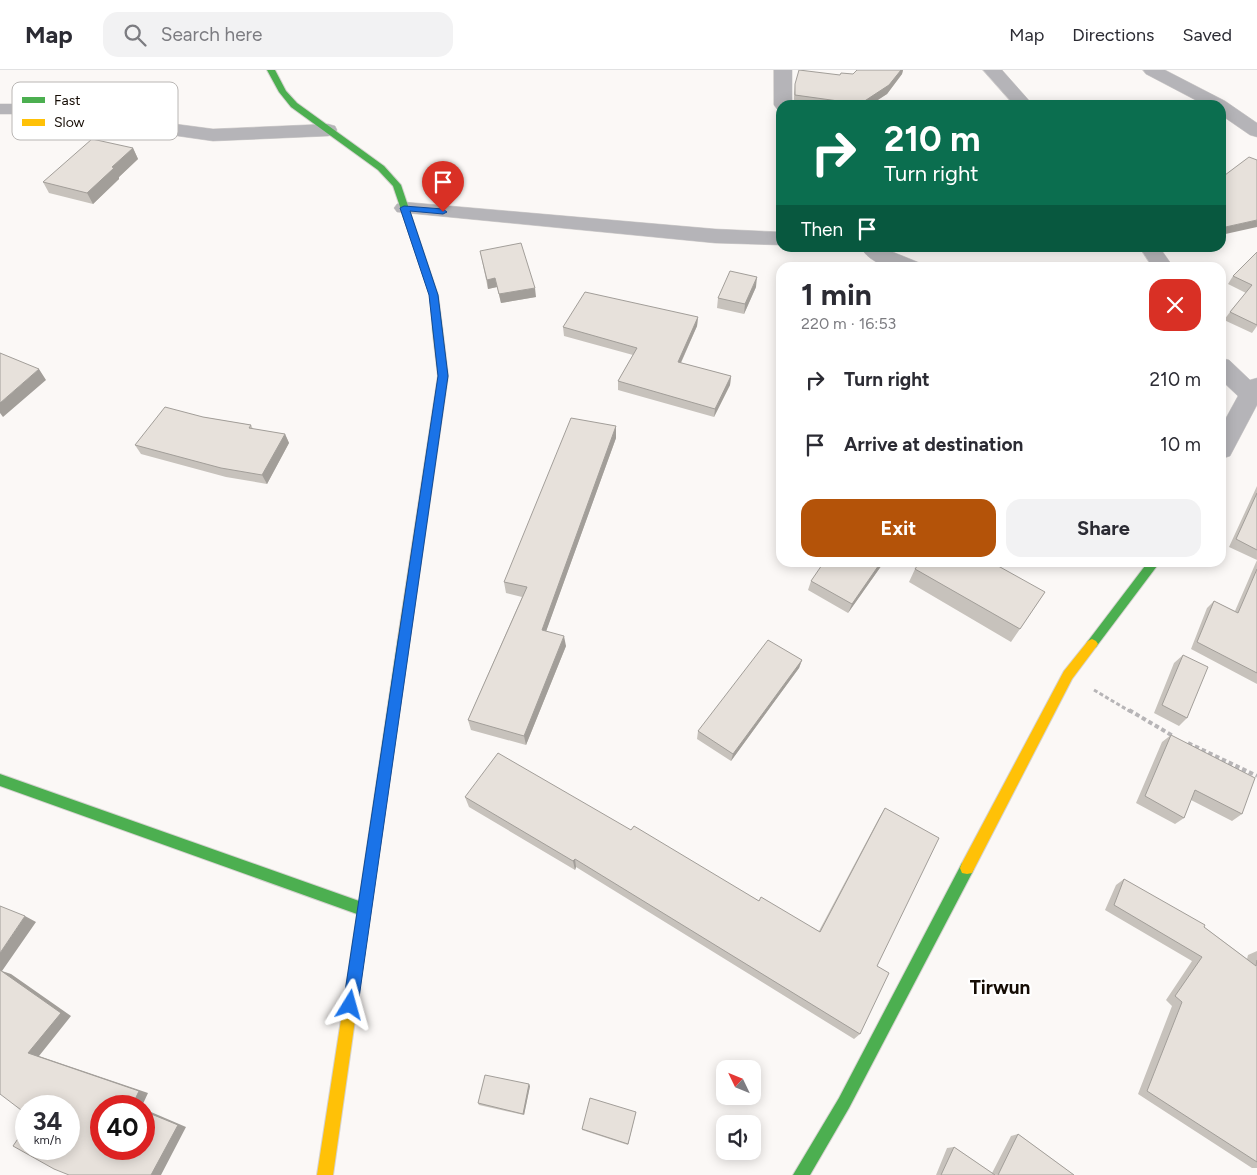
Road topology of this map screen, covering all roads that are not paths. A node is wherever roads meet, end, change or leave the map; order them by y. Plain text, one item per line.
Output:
1 (271, 70) edge
2 (783, 70) edge
3 (992, 70) edge
4 (1152, 70) edge
5 (783, 100) edge
6 (1019, 100) edge
7 (1209, 100) edge
8 (1226, 110) edge
9 (178, 130) edge
10 (328, 130) junction
11 (1257, 131) edge
12 (404, 208) junction
13 (776, 239) edge
14 (876, 252) edge
15 (897, 262) edge
16 (1226, 370) edge
17 (1254, 390) edge
18 (1229, 416) edge
19 (1226, 429) edge
20 (1150, 567) edge
21 (0, 780) edge
22 (364, 910) junction
23 (326, 1175) edge
24 (801, 1175) edge

1 - 10 street
2 - 5 street
3 - 6 street
4 - 7 street
8 - 11 street
9 - 10 street
10 - 12 street
12 - 13 street
12 - 22 street
14 - 15 street
16 - 17 street
17 - 18 street
18 - 19 street
20 - 24 street
21 - 22 street
22 - 23 street

